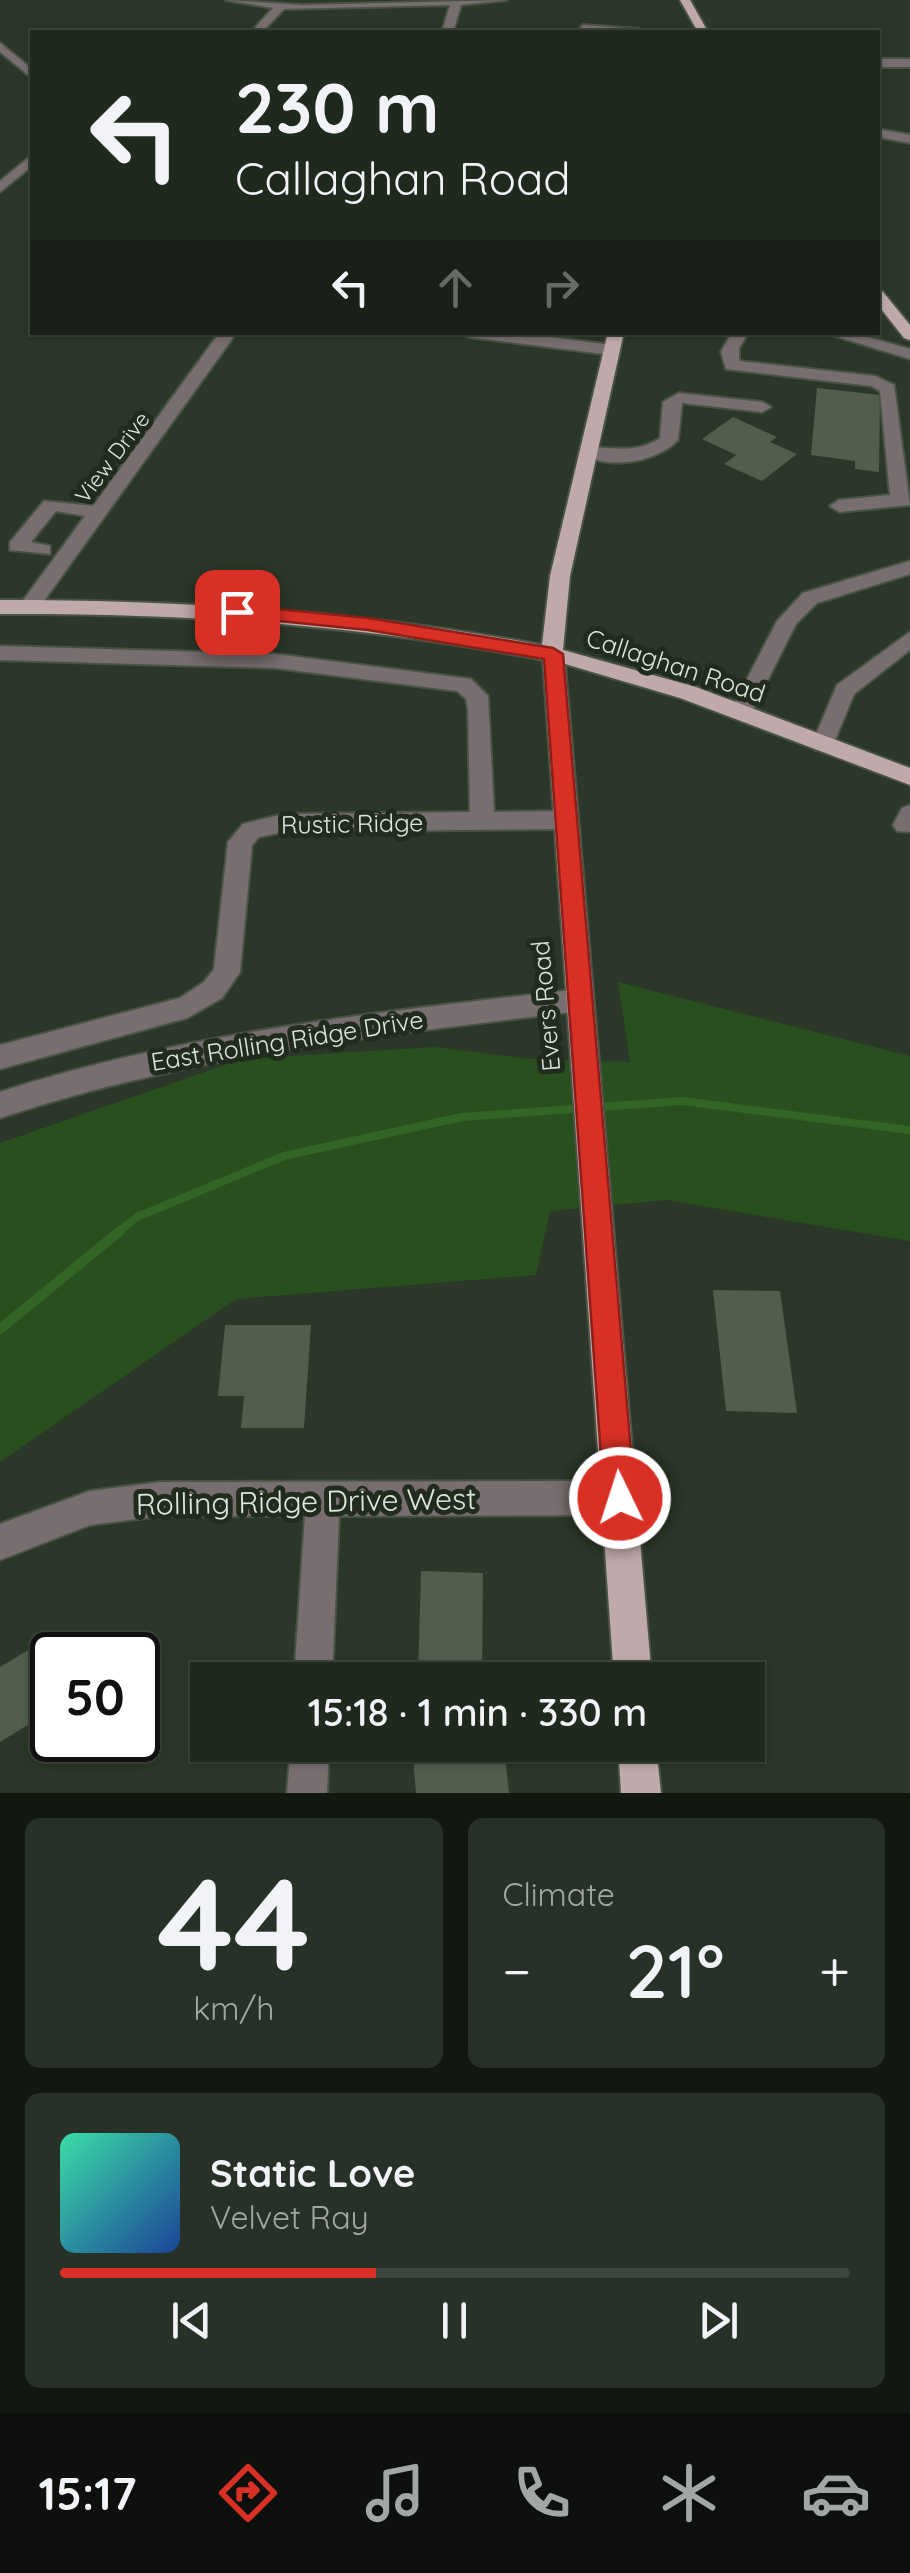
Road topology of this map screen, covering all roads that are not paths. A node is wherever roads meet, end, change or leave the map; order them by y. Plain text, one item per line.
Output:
1 (231, 0) edge
2 (502, 0) edge
3 (685, 0) edge
4 (458, 1) edge
5 (280, 7) junction
6 (611, 25) edge
7 (582, 28) dead end
8 (258, 30) edge
9 (449, 30) edge
10 (702, 30) edge
11 (0, 46) edge
12 (880, 63) edge
13 (910, 63) edge
14 (30, 72) edge
15 (880, 133) edge
16 (910, 139) edge
17 (30, 161) edge
18 (1, 187) edge
19 (880, 298) edge
20 (908, 329) edge
21 (227, 335) edge
22 (517, 335) edge
23 (739, 335) edge
24 (841, 335) edge
25 (614, 341) edge
26 (910, 354) edge
27 (762, 407) dead end
28 (588, 452) junction
29 (905, 500) edge
30 (838, 506) dead end
31 (98, 512) junction
32 (17, 546) junction
33 (44, 550) dead end
34 (2, 563) edge
35 (910, 567) edge
36 (0, 607) edge
37 (29, 607) junction
38 (910, 638) edge
39 (0, 652) edge
40 (553, 654) junction
41 (741, 712) junction
42 (823, 744) junction
43 (910, 777) edge
44 (482, 820) junction
45 (564, 820) junction
46 (213, 990) joint
47 (580, 1000) junction
48 (0, 1057) edge
49 (0, 1105) edge
50 (620, 1498) junction
51 (323, 1499) junction
52 (0, 1542) edge
53 (314, 1662) edge
54 (632, 1662) edge
55 (309, 1762) edge
56 (639, 1762) edge
57 (307, 1793) edge
58 (641, 1793) edge

1 - 5 street
2 - 4 street
3 - 10 main road
4 - 5 street
4 - 9 street
5 - 8 street
6 - 7 street
11 - 14 street
12 - 13 street
15 - 16 street
17 - 18 street
19 - 20 main road
21 - 31 street, View Drive
22 - 25 street
23 - 29 street
24 - 26 street
25 - 28 main road, Evers Road
27 - 28 street
28 - 40 main road, Evers Road
29 - 30 street
31 - 32 street
31 - 37 street, View Drive
32 - 33 street
32 - 34 street
35 - 41 street
36 - 37 main road, Callaghan Road
37 - 40 main road, Callaghan Road
38 - 42 street
39 - 44 street
40 - 41 main road, Callaghan Road
40 - 45 main road, Evers Road
41 - 42 main road, Callaghan Road
42 - 43 main road, Callaghan Road
44 - 45 street, Rustic Ridge
44 - 46 street, Rustic Ridge
45 - 47 main road, Evers Road
46 - 48 street, East Rolling Ridge Drive
47 - 49 street, East Rolling Ridge Drive
47 - 50 main road, Evers Road
50 - 51 street, Rolling Ridge Drive West
50 - 54 main road, Evers Road
51 - 52 street, Rolling Ridge Drive West
51 - 53 street
55 - 57 street
56 - 58 main road

